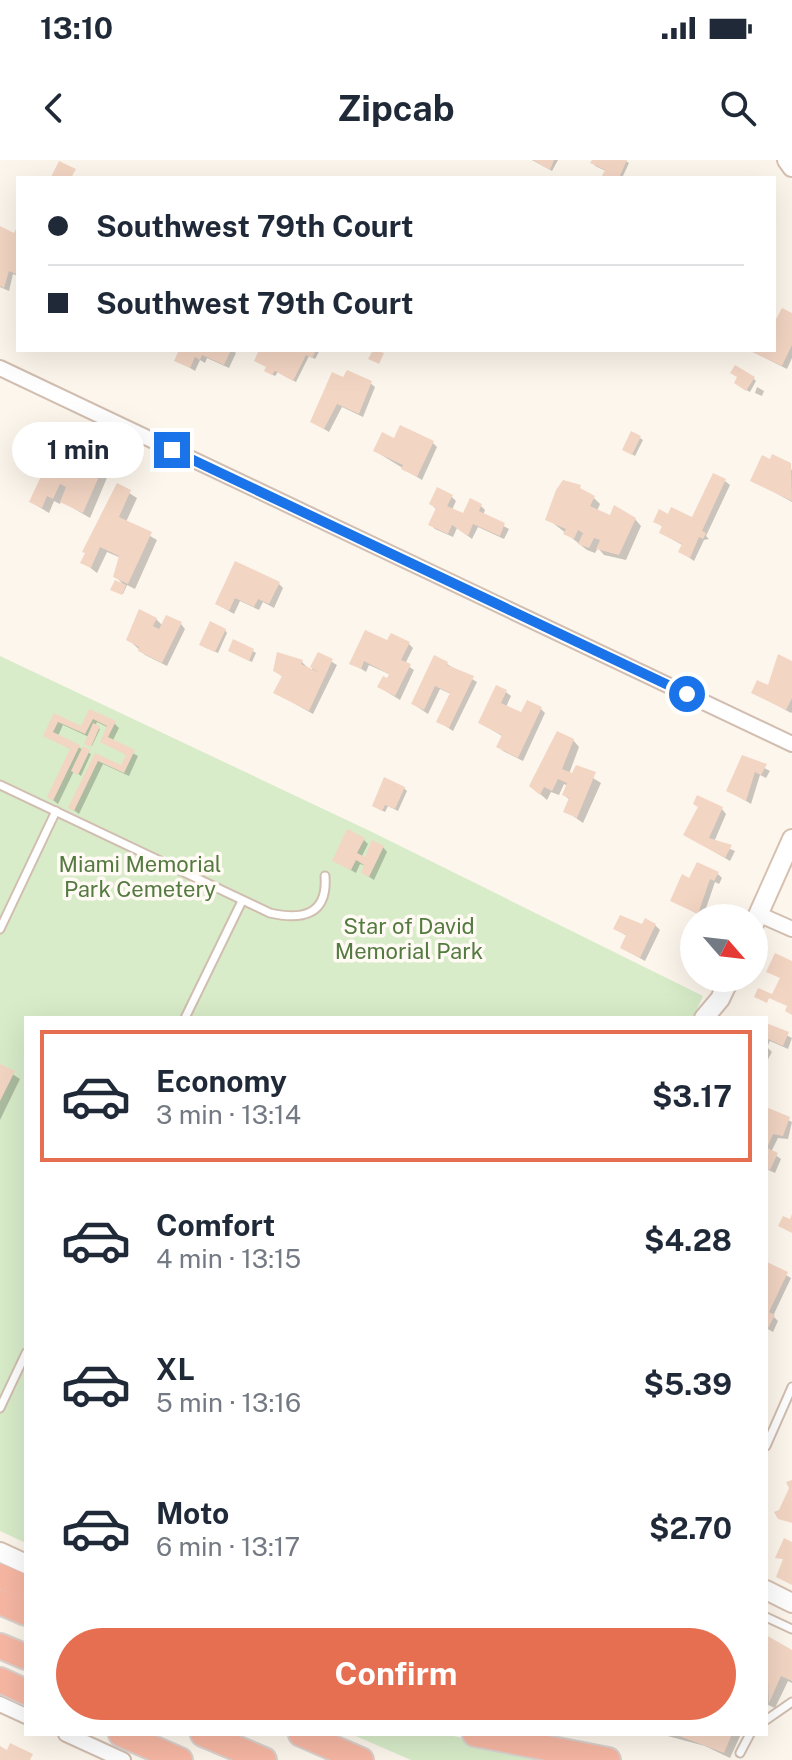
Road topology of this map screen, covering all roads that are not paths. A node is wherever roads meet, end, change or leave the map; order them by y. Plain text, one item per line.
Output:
1 (787, 160) edge
2 (792, 167) edge
3 (0, 368) edge
4 (792, 744) edge
5 (0, 785) edge
6 (56, 811) junction
7 (792, 839) edge
8 (325, 876) dead end
9 (242, 901) junction
10 (763, 904) edge
11 (768, 922) edge
12 (0, 929) edge
13 (792, 929) edge
14 (186, 1016) edge
15 (24, 1357) edge
16 (792, 1387) edge
17 (0, 1408) edge
18 (768, 1441) edge
19 (0, 1552) edge
20 (24, 1563) edge
21 (0, 1576) edge
22 (24, 1586) edge
23 (0, 1602) edge
24 (24, 1612) edge
25 (768, 1617) edge
26 (792, 1629) edge
27 (0, 1646) edge
28 (24, 1656) edge
29 (0, 1680) edge
30 (24, 1691) edge
31 (792, 1702) edge
32 (0, 1704) edge
33 (24, 1715) edge
34 (768, 1719) edge
35 (70, 1736) edge
36 (126, 1736) edge
37 (208, 1736) edge
38 (306, 1736) edge
39 (485, 1736) edge
40 (749, 1736) edge
41 (740, 1753) dead end
42 (123, 1760) edge
43 (180, 1760) edge
44 (264, 1760) edge
45 (361, 1760) edge
46 (608, 1760) edge

1 - 2 street
3 - 4 street
5 - 6 lane
6 - 9 lane
6 - 12 lane
7 - 10 street
8 - 9 lane
9 - 14 lane
11 - 13 street
15 - 17 lane
16 - 18 lane
19 - 20 street
21 - 22 highway
23 - 24 highway
25 - 26 lane
27 - 28 highway
29 - 30 highway
31 - 34 lane
32 - 33 street
35 - 42 street
36 - 43 highway
37 - 44 highway
38 - 45 highway
39 - 46 highway
40 - 41 lane

